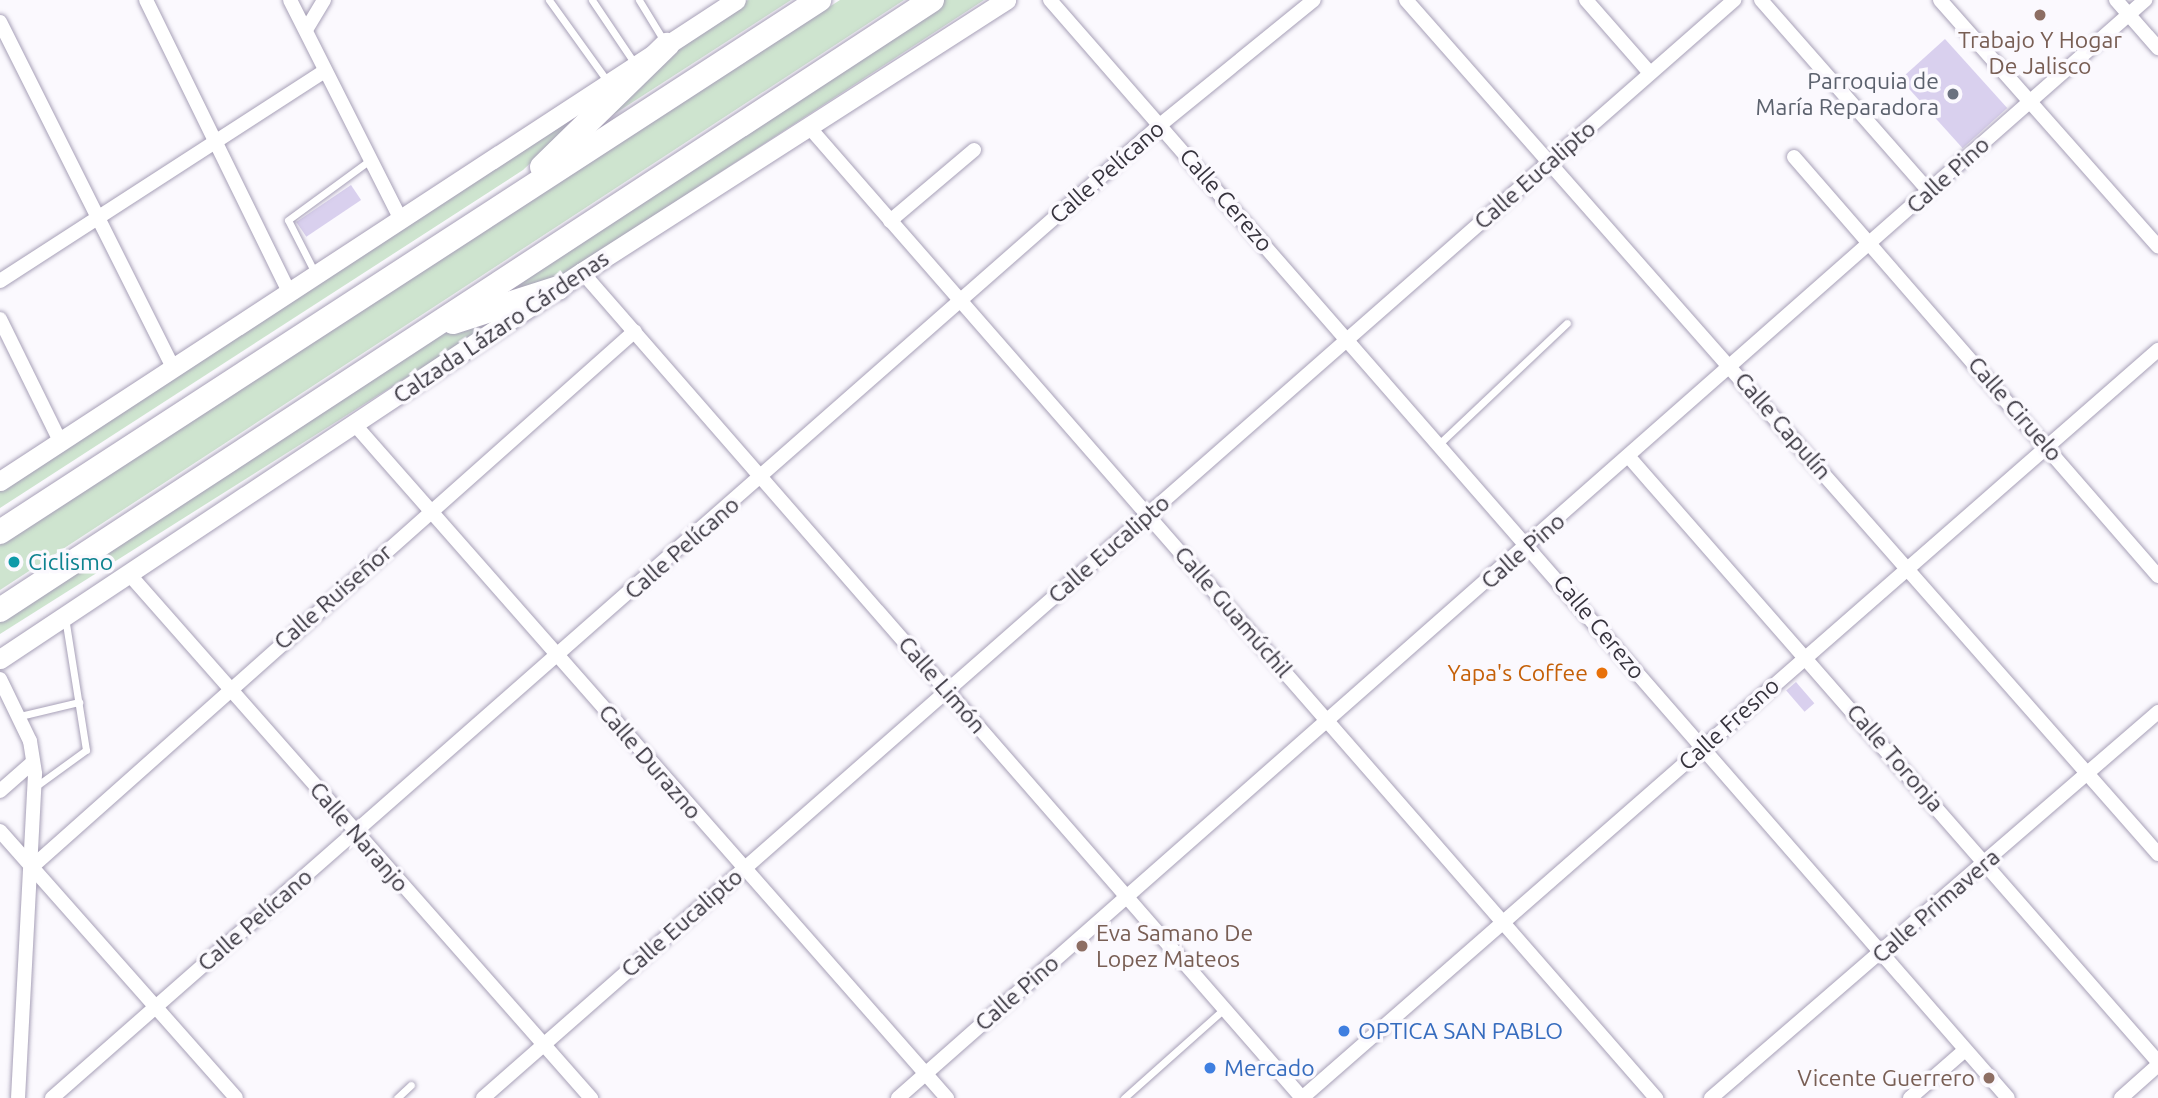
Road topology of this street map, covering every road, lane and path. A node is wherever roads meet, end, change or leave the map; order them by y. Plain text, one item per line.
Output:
1 (146, 0) edge
2 (290, 0) edge
3 (324, 0) edge
4 (549, 0) edge
5 (592, 0) edge
6 (639, 0) edge
7 (736, 0) edge
8 (819, 0) edge
9 (932, 0) edge
10 (1006, 0) edge
11 (1050, 0) edge
12 (1314, 0) edge
13 (1406, 0) edge
14 (1586, 0) edge
15 (1734, 0) edge
16 (1761, 0) edge
17 (1940, 0) edge
18 (2116, 0) edge
19 (2145, 0) edge
20 (2129, 14) junction
21 (0, 22) edge
22 (306, 30) junction
23 (667, 45) junction
24 (2158, 48) edge
25 (635, 65) junction
26 (325, 71) junction
27 (1650, 73) junction
28 (609, 83) junction
29 (2030, 102) junction
30 (1160, 125) junction
31 (808, 127) junction
32 (216, 142) junction
33 (974, 150) dead end
34 (1794, 157) dead end
35 (370, 160) junction
36 (1549, 163) junction
37 (1929, 191) junction
38 (503, 205) junction
39 (400, 218) junction
40 (97, 219) junction
41 (890, 221) junction
42 (1870, 244) junction
43 (2158, 246) edge
44 (583, 272) junction
45 (316, 274) junction
46 (0, 281) edge
47 (558, 288) junction
48 (289, 292) junction
49 (960, 302) junction
50 (0, 319) edge
51 (1567, 323) dead end
52 (422, 331) junction
53 (635, 331) junction
54 (1347, 340) junction
55 (2158, 350) edge
56 (173, 367) junction
57 (1731, 367) junction
58 (355, 426) junction
59 (60, 441) junction
60 (1439, 444) junction
61 (2048, 447) junction
62 (1629, 457) junction
63 (762, 479) junction
64 (0, 481) edge
65 (430, 513) junction
66 (1148, 515) junction
67 (0, 532) edge
68 (1529, 546) junction
69 (1907, 569) junction
70 (129, 574) junction
71 (2158, 576) edge
72 (10, 603) edge
73 (65, 616) junction
74 (557, 656) junction
75 (1806, 656) junction
76 (0, 659) edge
77 (0, 679) edge
78 (230, 688) junction
79 (948, 691) junction
80 (79, 702) junction
81 (2158, 712) edge
82 (20, 716) junction
83 (1329, 721) junction
84 (1702, 748) junction
85 (33, 762) junction
86 (2088, 775) junction
87 (34, 787) junction
88 (0, 791) edge
89 (0, 831) edge
90 (356, 834) junction
91 (2158, 854) edge
92 (1986, 863) junction
93 (33, 866) junction
94 (744, 868) junction
95 (1128, 897) junction
96 (1502, 922) junction
97 (1881, 954) junction
98 (156, 1006) junction
99 (1225, 1009) junction
100 (543, 1045) junction
101 (1965, 1050) junction
102 (2158, 1064) edge
103 (926, 1074) junction
104 (411, 1085) dead end
105 (18, 1098) edge
106 (52, 1098) edge
107 (236, 1098) edge
108 (397, 1098) edge
109 (483, 1098) edge
110 (591, 1098) edge
111 (898, 1098) edge
112 (947, 1098) edge
113 (1124, 1098) edge
114 (1302, 1098) edge
115 (1656, 1098) edge
116 (1711, 1098) edge
117 (1910, 1098) edge
118 (2007, 1098) edge
119 (2121, 1098) edge

1 - 32 street
2 - 22 street
3 - 22 street
4 - 28 lane
5 - 25 lane
6 - 23 lane
7 - 23 main road
8 - 38 highway
9 - 52 highway, Calzada Lázaro Cárdenas
10 - 31 main road, Calzada Lázaro Cárdenas
11 - 30 street, Calle Cerezo
12 - 30 street, Calle Pelícano
13 - 36 street, Calle Capulín
14 - 27 street
15 - 27 street, Calle Eucalipto
16 - 37 street
17 - 29 street
18 - 20 street
19 - 20 street, Calle Pino
20 - 24 street
20 - 29 street, Calle Pino
21 - 40 street
22 - 26 street
23 - 25 main road
23 - 38 highway
25 - 28 main road
26 - 32 street
26 - 35 street
27 - 36 street, Calle Eucalipto
28 - 39 main road
29 - 37 street, Calle Pino
29 - 43 street
30 - 49 street, Calle Pelícano
30 - 54 street, Calle Cerezo
31 - 41 street, Calle Guamúchil
31 - 44 main road, Calzada Lázaro Cárdenas
32 - 40 street
32 - 48 street
33 - 41 street
34 - 42 street, Calle Ciruelo
35 - 39 street
35 - 45 lane
36 - 54 street, Calle Eucalipto
36 - 57 street, Calle Capulín
37 - 42 street, Calle Pino
38 - 67 highway
39 - 45 main road
40 - 46 street
40 - 56 street
41 - 49 street, Calle Guamúchil
42 - 57 street, Calle Pino
42 - 61 street, Calle Ciruelo
44 - 47 main road, Calzada Lázaro Cárdenas
44 - 53 street, Calle Limón
45 - 48 main road
47 - 52 highway
47 - 58 main road, Calzada Lázaro Cárdenas
48 - 56 main road
49 - 63 street, Calle Pelícano
49 - 66 street, Calle Guamúchil
50 - 59 street
51 - 60 lane
52 - 72 highway, Calzada Lázaro Cárdenas
53 - 63 street, Calle Limón
53 - 65 street, Calle Ruiseñor
54 - 60 street, Calle Cerezo
54 - 66 street, Calle Eucalipto
55 - 61 street, Calle Fresno
56 - 59 main road
57 - 62 street, Calle Pino
57 - 69 street, Calle Capulín
58 - 65 street, Calle Durazno
58 - 70 main road, Calzada Lázaro Cárdenas
59 - 64 main road
60 - 68 street, Calle Cerezo
61 - 69 street, Calle Fresno
61 - 71 street, Calle Ciruelo
62 - 68 street, Calle Pino
62 - 75 street, Calle Toronja
63 - 74 street, Calle Pelícano
63 - 79 street, Calle Limón
65 - 74 street, Calle Durazno
65 - 78 street, Calle Ruiseñor
66 - 79 street, Calle Eucalipto
66 - 83 street, Calle Guamúchil
68 - 83 street, Calle Pino
68 - 84 street, Calle Cerezo
69 - 75 street, Calle Fresno
69 - 86 street, Calle Capulín
70 - 73 main road, Calzada Lázaro Cárdenas
70 - 78 street, Calle Naranjo
73 - 76 main road, Calzada Lázaro Cárdenas
73 - 80 lane
74 - 90 street, Calle Pelícano
74 - 94 street, Calle Durazno
75 - 84 street, Calle Fresno
75 - 92 street, Calle Toronja
77 - 82 street
78 - 90 street, Calle Naranjo
78 - 93 street, Calle Ruiseñor
79 - 94 street, Calle Eucalipto
79 - 95 street, Calle Limón
80 - 82 lane
80 - 87 lane
81 - 86 street, Calle Primavera
82 - 85 street
83 - 95 street, Calle Pino
83 - 96 street, Calle Guamúchil
84 - 96 street, Calle Fresno
84 - 97 street, Calle Cerezo
85 - 87 street
85 - 88 street
86 - 91 street, Calle Capulín
86 - 92 street, Calle Primavera
87 - 93 street
89 - 93 street
90 - 98 street, Calle Pelícano
90 - 100 street, Calle Naranjo
92 - 97 street, Calle Primavera
92 - 102 street, Calle Toronja
93 - 98 street
93 - 105 street
94 - 100 street, Calle Eucalipto
94 - 103 street, Calle Durazno
95 - 99 street, Calle Limón
95 - 103 street, Calle Pino
96 - 114 street, Calle Fresno
96 - 115 street, Calle Guamúchil
97 - 101 street, Calle Cerezo
97 - 116 street, Calle Primavera
98 - 106 street, Calle Pelícano
98 - 107 street
99 - 113 lane
99 - 114 street, Calle Limón
100 - 109 street, Calle Eucalipto
100 - 110 street, Calle Naranjo
101 - 117 street
101 - 118 street, Calle Cerezo
102 - 119 street
103 - 111 street, Calle Pino
103 - 112 street, Calle Durazno
104 - 108 lane

